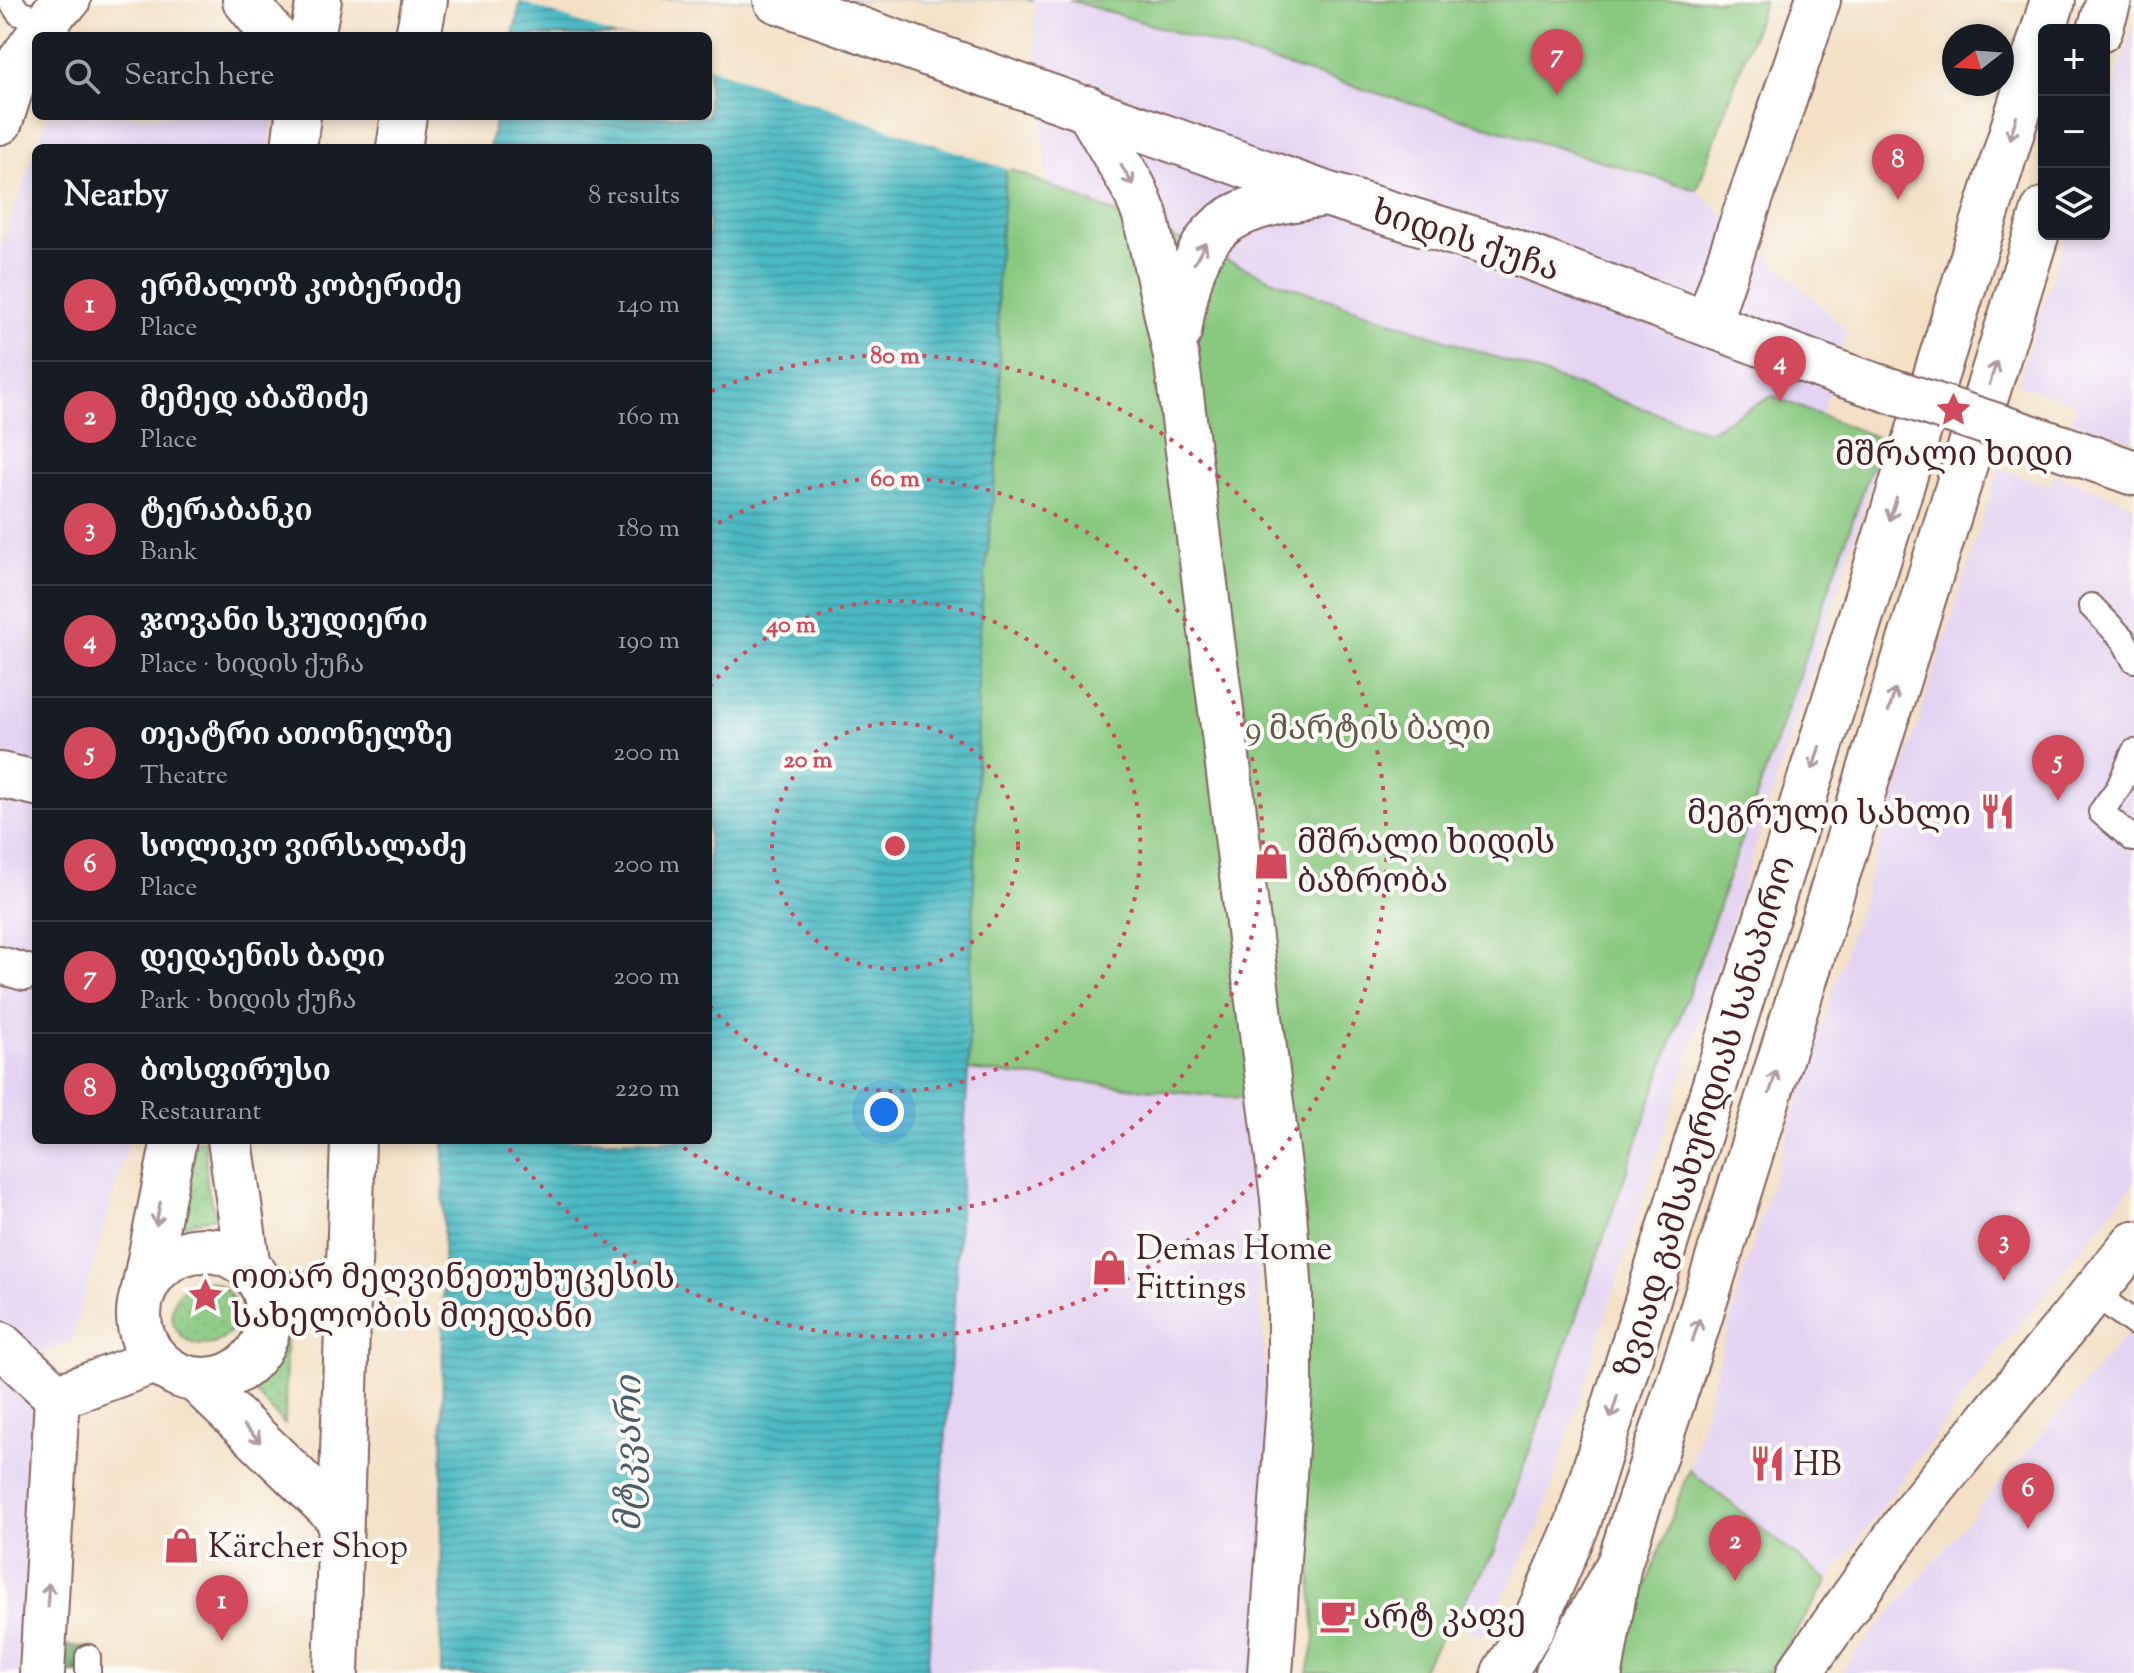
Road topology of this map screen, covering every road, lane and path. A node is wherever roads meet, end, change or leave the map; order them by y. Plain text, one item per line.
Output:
1 (10, 0) edge
2 (245, 0) edge
3 (425, 0) edge
4 (776, 0) edge
5 (1818, 0) edge
6 (2053, 0) edge
7 (2109, 0) edge
8 (50, 21) edge
9 (2102, 24) edge
10 (271, 32) edge
11 (419, 32) edge
12 (32, 45) edge
13 (1087, 108) junction
14 (298, 120) edge
15 (403, 120) edge
16 (0, 122) edge
17 (294, 144) edge
18 (400, 144) edge
19 (1326, 194) junction
20 (2038, 229) edge
21 (1708, 323) junction
22 (1176, 356) junction
23 (2134, 473) edge
24 (2091, 606) dead end
25 (2134, 660) edge
26 (2134, 752) edge
27 (0, 775) edge
28 (32, 782) edge
29 (2133, 839) edge
30 (173, 1144) edge
31 (231, 1144) edge
32 (353, 1144) edge
33 (2134, 1243) edge
34 (257, 1281) junction
35 (144, 1289) junction
36 (2094, 1293) junction
37 (348, 1294) junction
38 (2134, 1323) edge
39 (0, 1344) edge
40 (157, 1360) junction
41 (196, 1380) junction
42 (57, 1397) junction
43 (339, 1518) junction
44 (1619, 1564) junction
45 (1276, 1668) edge
46 (42, 1673) edge
47 (336, 1673) edge
48 (1504, 1673) edge
49 (1558, 1673) edge
50 (1600, 1673) edge
51 (1799, 1673) edge

1 - 8 lane
2 - 10 main road
3 - 11 main road
4 - 13 main road, ხიდის ქუჩა
5 - 21 main road
6 -> 48 main road, ზვიად გამსახურდიას სანაპირო
7 - 9 main road
12 - 16 main road
13 - 19 main road, ხიდის ქუჩა
13 -> 22 main road
14 - 17 main road
15 - 18 main road
19 - 21 main road, ხიდის ქუჩა
22 -> 19 main road
44 -> 20 main road, ზვიად გამსახურდიას სანაპირო
21 - 23 main road, ხიდის ქუჩა, bridge
22 - 45 main road
24 - 25 lane
26 - 29 lane
27 - 28 main road
30 -> 35 main road
31 - 34 main road
32 - 37 main road
33 - 36 main road
34 - 35 main road
34 - 37 main road
34 - 41 main road
35 - 40 main road
36 - 38 lane
36 - 51 main road
37 - 43 main road
39 - 42 main road
40 - 41 main road
40 - 42 main road
41 -> 43 main road
46 -> 42 main road
43 - 47 main road
44 - 49 main road, ზვიად გამსახურდიას სანაპირო
44 - 50 main road

